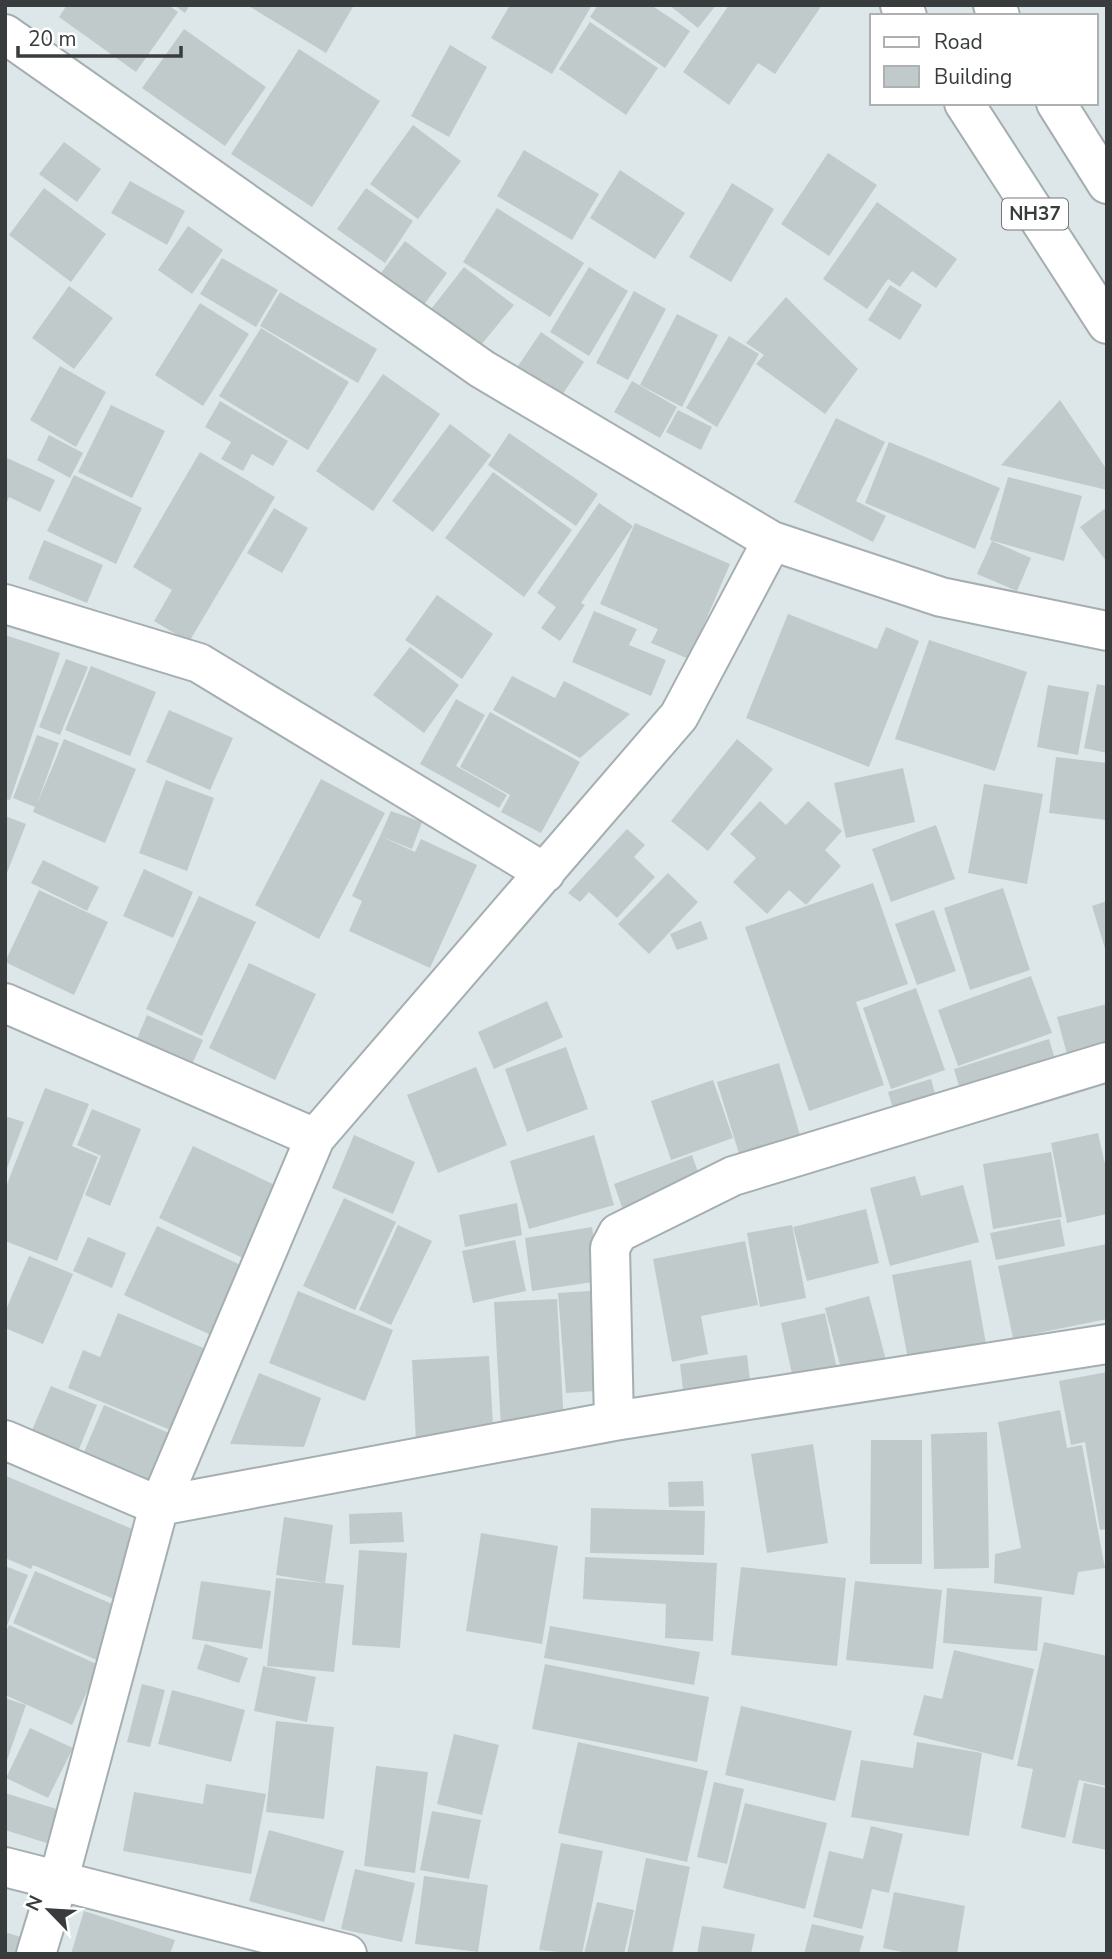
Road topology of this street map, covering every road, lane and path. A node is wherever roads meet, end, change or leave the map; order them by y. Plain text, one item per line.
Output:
1 (5, 34) edge
2 (965, 105) edge
3 (1057, 105) edge
4 (1107, 184) edge
5 (1107, 324) edge
6 (772, 541) junction
7 (5, 604) edge
8 (1107, 631) edge
9 (545, 873) junction
10 (5, 1003) edge
11 (1107, 1062) edge
12 (315, 1138) junction
13 (1107, 1344) edge
14 (614, 1421) junction
15 (5, 1440) edge
16 (159, 1506) junction
17 (5, 1867) edge
18 (58, 1882) junction
19 (36, 1954) edge
20 (347, 1954) edge

1 - 6 main road
2 - 5 main road, NH37
3 - 4 main road
6 - 8 main road
6 - 9 main road
7 - 9 main road
9 - 12 main road
10 - 12 main road
11 - 14 main road
12 - 16 main road
13 - 14 main road
14 - 16 main road
15 - 16 main road
16 - 18 main road
17 - 18 main road
18 - 19 main road
18 - 20 main road

